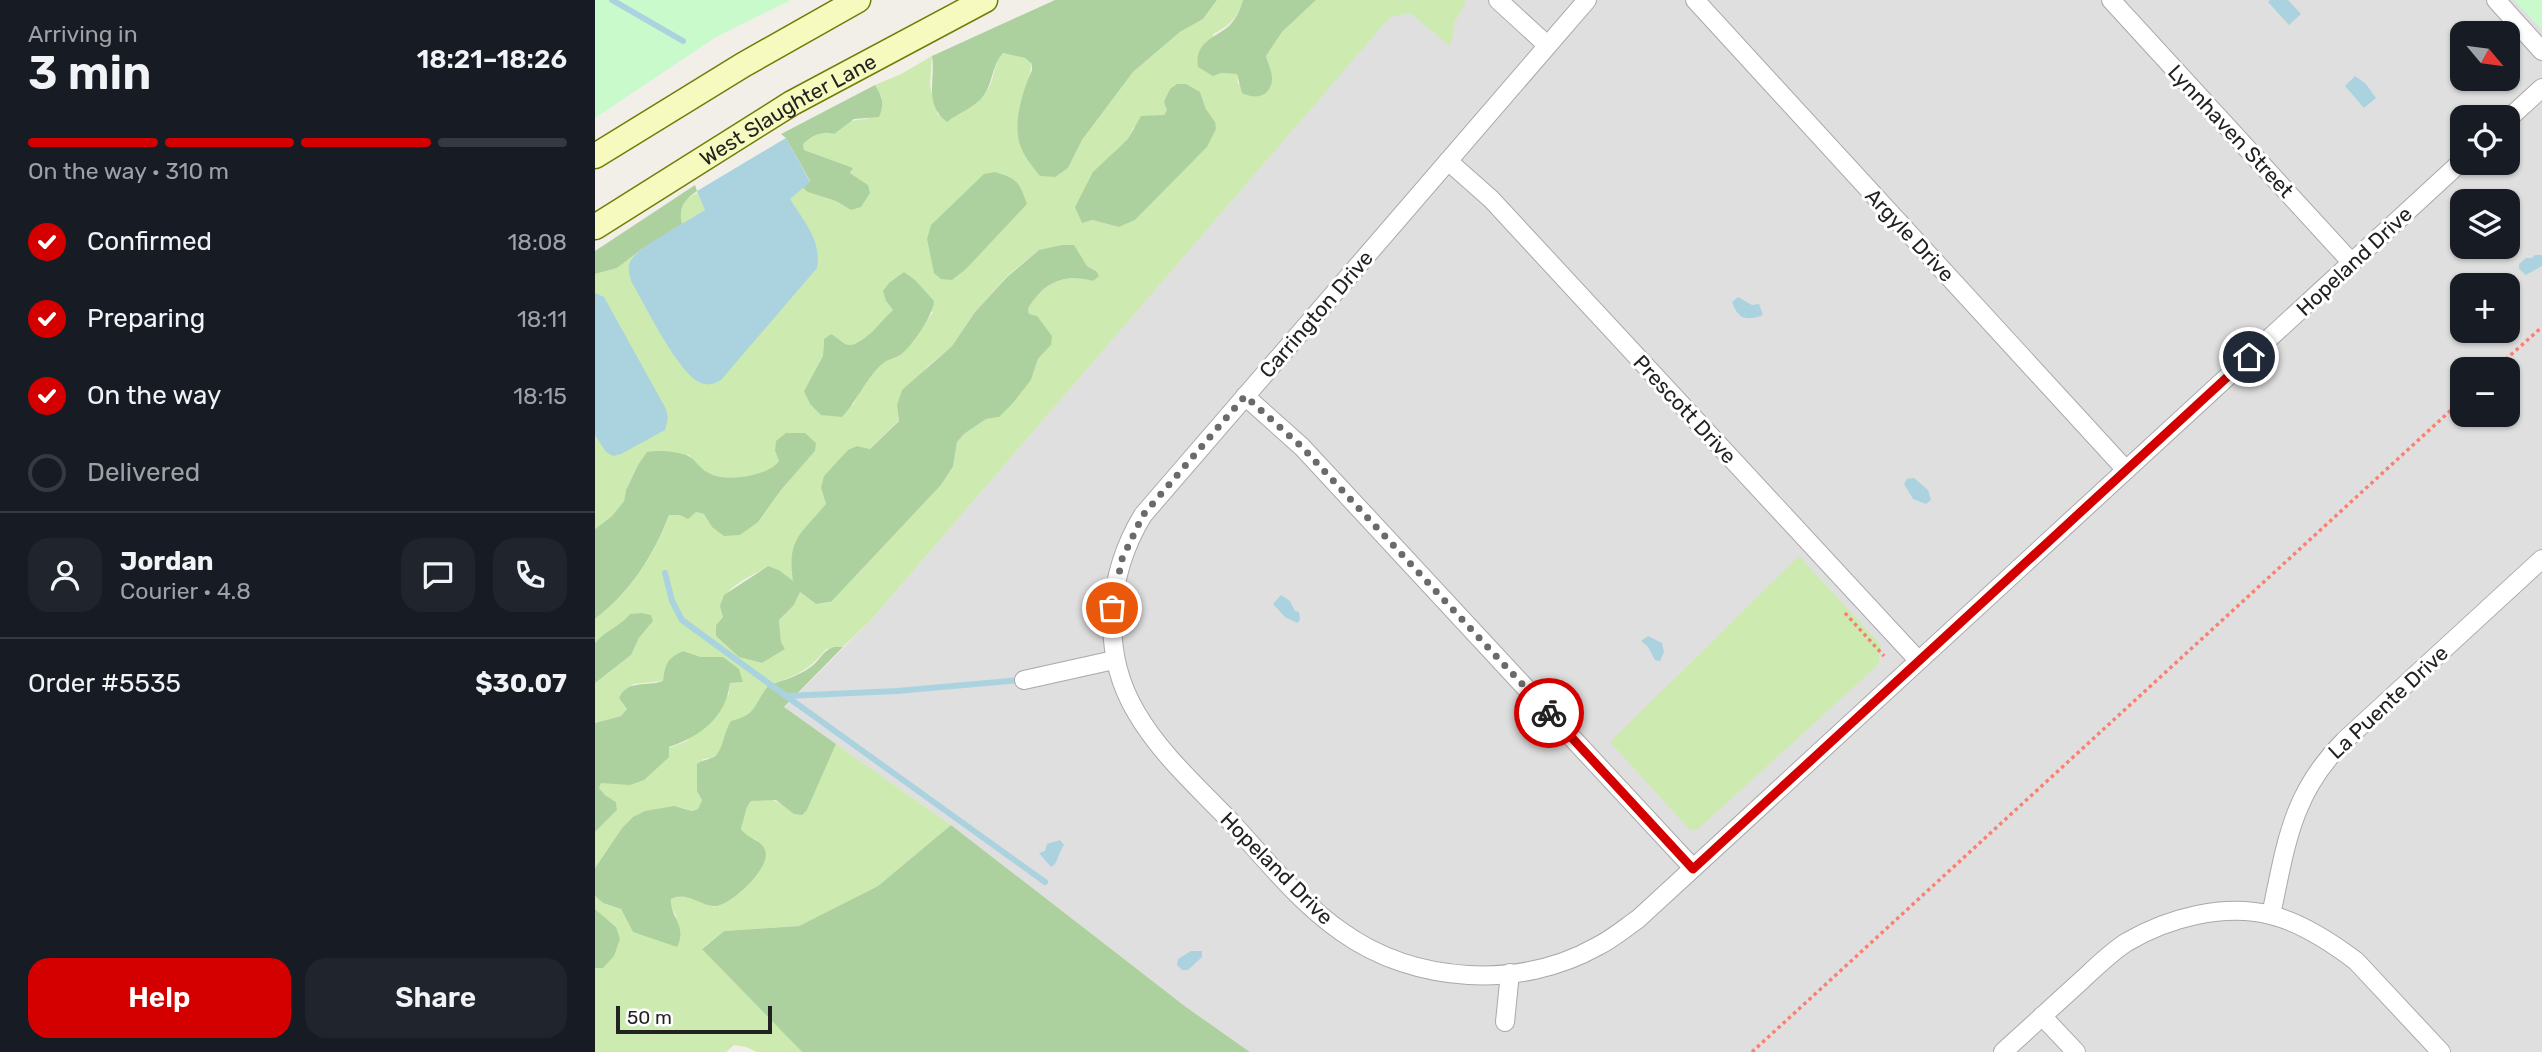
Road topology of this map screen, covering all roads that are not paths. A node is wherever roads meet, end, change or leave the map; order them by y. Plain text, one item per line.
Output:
1 (858, 0) edge
2 (985, 0) edge
3 (1497, 0) edge
4 (1587, 0) edge
5 (1695, 0) edge
6 (2111, 0) edge
7 (2496, 0) edge
8 (1547, 45) junction
9 (2542, 51) edge
10 (2542, 88) edge
11 (2520, 108) edge
12 (595, 156) edge
13 (1448, 161) junction
14 (2450, 172) edge
15 (595, 226) edge
16 (2352, 263) junction
17 (1245, 396) junction
18 (2126, 470) junction
19 (2542, 559) edge
20 (1114, 660) junction
21 (1918, 660) junction
22 (1024, 680) dead end
23 (1693, 869) junction
24 (2270, 915) junction
25 (1510, 974) junction
26 (2042, 1016) junction
27 (1505, 1022) dead end
28 (2003, 1052) edge
29 (2076, 1052) edge
30 (2441, 1052) edge

1 - 12 main road
2 - 15 main road, West Slaughter Lane
3 - 8 street
4 - 8 street, Carrington Drive
5 - 18 street, Argyle Drive
6 - 16 street, Lynnhaven Street
7 - 9 street
8 - 13 street, Carrington Drive
10 - 11 street
13 - 17 street, Carrington Drive
13 - 21 street, Prescott Drive
14 - 16 street, Hopeland Drive
16 - 18 street, Hopeland Drive
17 - 20 street, Carrington Drive
17 - 23 street
18 - 21 street, Hopeland Drive
19 - 24 street, La Puente Drive
20 - 22 street
20 - 25 street, Hopeland Drive
21 - 23 street, Hopeland Drive
23 - 25 street, Hopeland Drive
24 - 26 street
24 - 30 street
25 - 27 street
26 - 28 street
26 - 29 street

